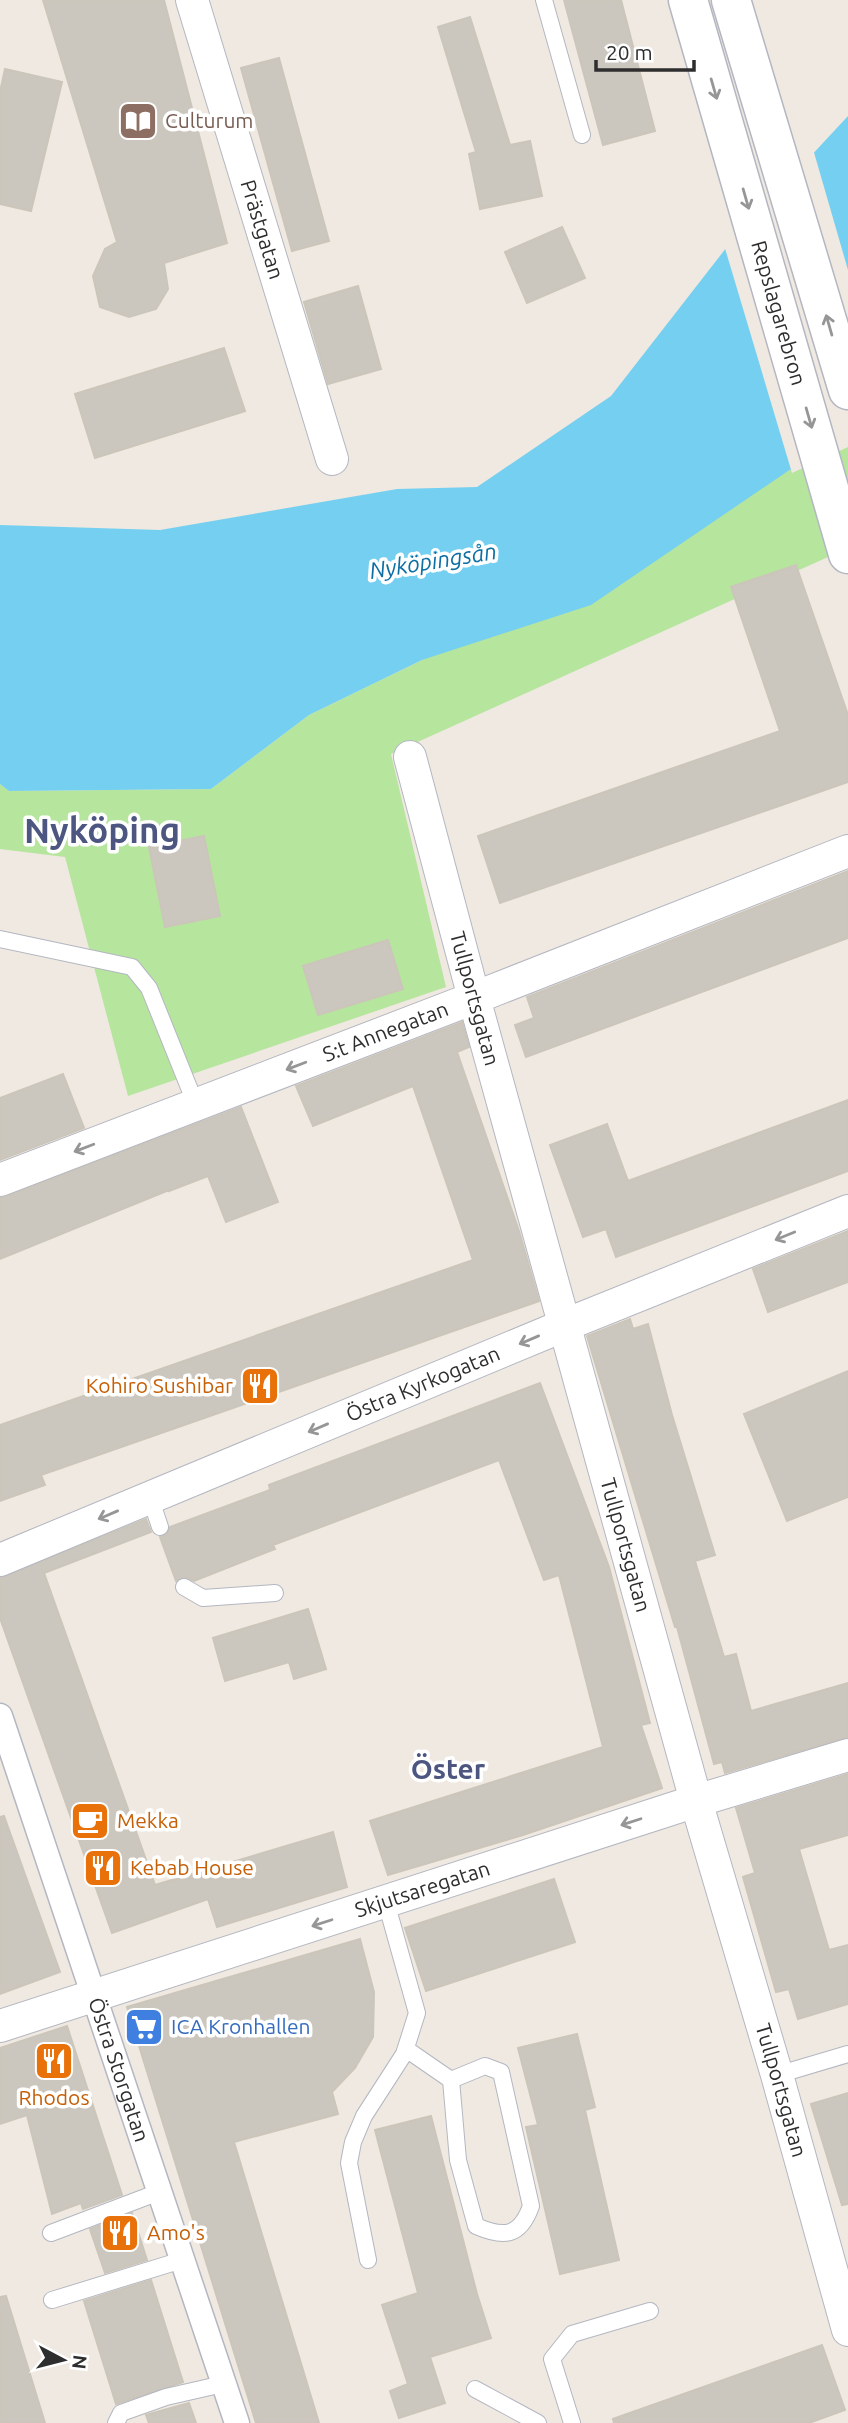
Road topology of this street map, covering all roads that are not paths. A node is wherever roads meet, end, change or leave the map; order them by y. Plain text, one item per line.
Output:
1 (192, 0) edge
2 (544, 0) edge
3 (688, 0) edge
4 (732, 0) edge
5 (582, 135) dead end
6 (848, 390) edge
7 (332, 459) dead end
8 (848, 554) edge
9 (410, 757) dead end
10 (848, 851) edge
11 (0, 939) edge
12 (474, 998) junction
13 (196, 1105) junction
14 (0, 1180) edge
15 (848, 1211) edge
16 (565, 1325) junction
17 (150, 1497) junction
18 (160, 1527) dead end
19 (0, 1560) edge
20 (184, 1587) dead end
21 (275, 1593) dead end
22 (0, 1716) edge
23 (848, 1755) edge
24 (696, 1801) junction
25 (386, 1902) junction
26 (93, 1997) junction
27 (0, 2026) edge
28 (406, 2049) junction
29 (848, 2054) edge
30 (777, 2075) junction
31 (451, 2080) junction
32 (159, 2192) junction
33 (51, 2233) dead end
34 (182, 2260) junction
35 (368, 2260) dead end
36 (52, 2300) dead end
37 (650, 2312) dead end
38 (848, 2330) edge
39 (223, 2384) junction
40 (475, 2389) dead end
41 (116, 2423) edge
42 (237, 2423) edge
43 (538, 2423) edge
44 (572, 2423) edge

1 - 7 street, Prästgatan
2 - 5 lane
3 -> 8 main road, Repslagarebron
6 -> 4 main road
9 - 12 street, Tullportsgatan
10 - 12 street, S:t Annegatan
11 - 13 lane
12 -> 13 street, S:t Annegatan
12 - 16 street, Tullportsgatan
13 -> 14 street, S:t Annegatan
15 -> 16 street, Östra Kyrkogatan
16 -> 17 street, Östra Kyrkogatan
16 - 24 street, Tullportsgatan
17 - 18 lane
17 -> 19 street, Östra Kyrkogatan
20 - 21 lane
22 - 26 street, Östra Storgatan
23 - 24 street, Skjutsaregatan
24 -> 25 street, Skjutsaregatan
24 - 30 street, Tullportsgatan
25 -> 26 street, Skjutsaregatan
25 - 28 lane
26 - 27 street, Skjutsaregatan
26 - 32 street, Östra Storgatan
28 - 31 lane
28 - 35 lane
29 - 30 lane
30 - 38 street, Tullportsgatan
31 - 31 lane
32 - 33 lane
32 - 34 street, Östra Storgatan
34 - 36 lane
34 - 39 street, Östra Storgatan
37 - 44 lane
39 - 41 lane
39 - 42 street, Östra Storgatan
40 - 43 lane

